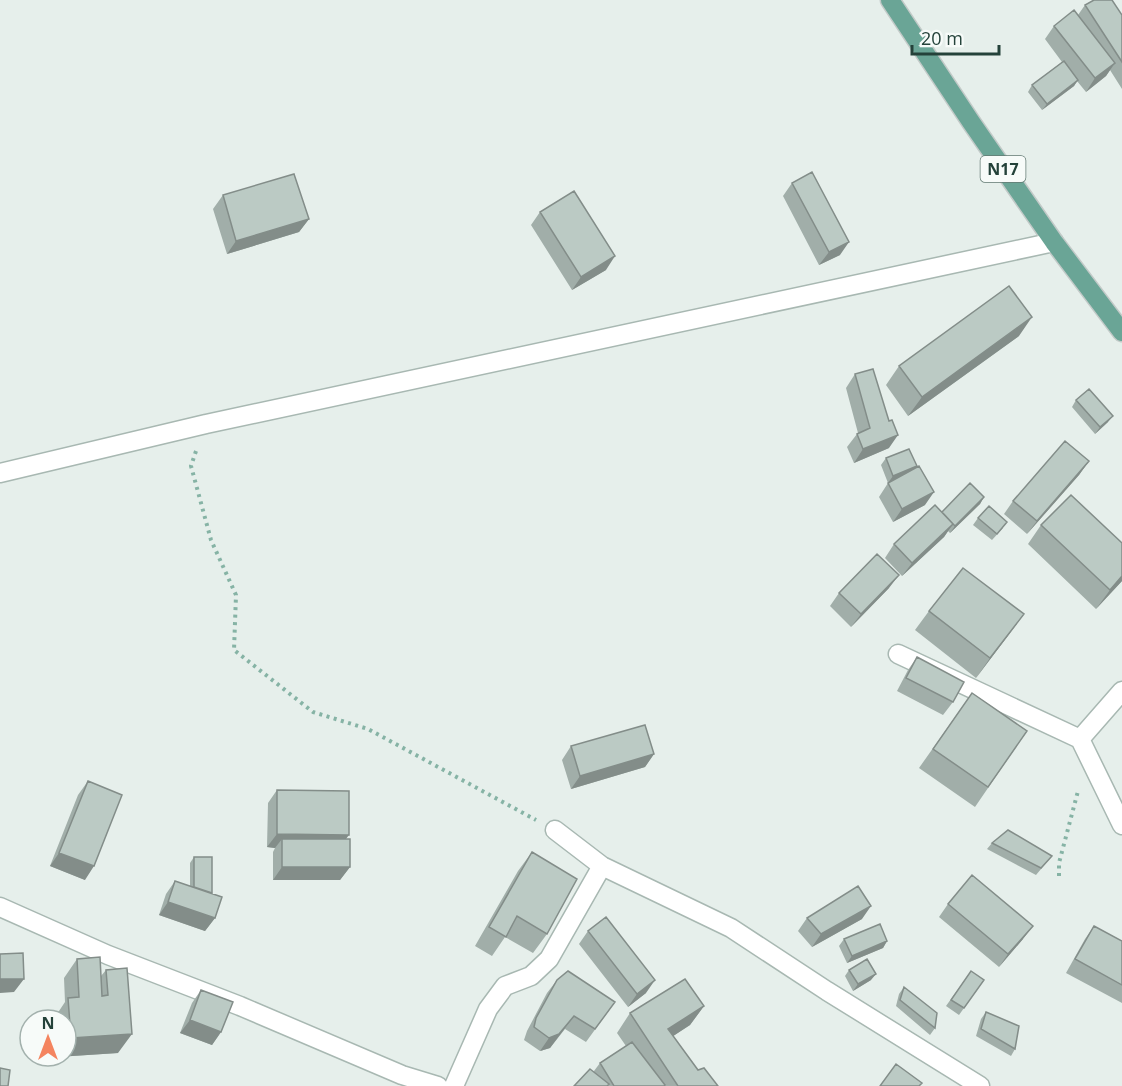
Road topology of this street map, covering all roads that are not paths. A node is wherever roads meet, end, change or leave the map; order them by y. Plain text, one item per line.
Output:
1 (890, 0) edge
2 (1054, 242) junction
3 (1122, 332) edge
4 (0, 473) edge
5 (898, 654) dead end
6 (1122, 691) edge
7 (1080, 739) junction
8 (1122, 825) edge
9 (555, 830) road end
10 (602, 866) junction
11 (0, 908) edge
12 (438, 1086) edge
13 (454, 1086) edge
14 (980, 1086) edge

1 - 2 main road, N17
2 - 3 main road, N17
2 - 4 street
5 - 7 street
6 - 7 street
7 - 8 street
9 - 10 street
10 - 13 street
10 - 14 street
11 - 12 street

